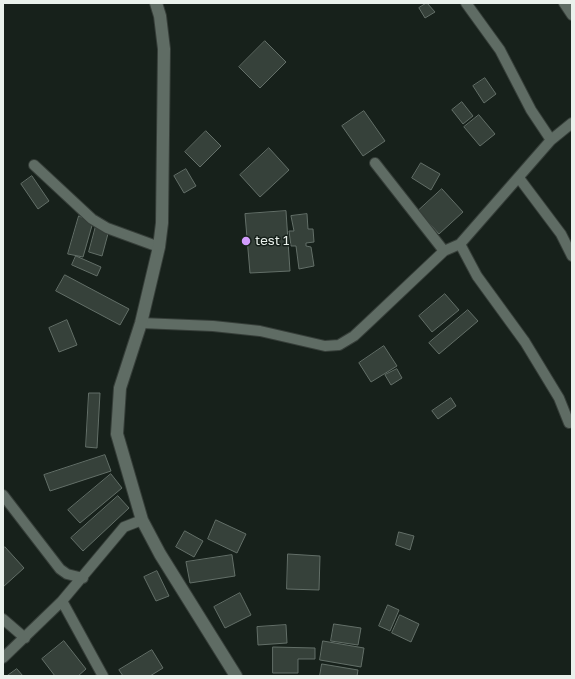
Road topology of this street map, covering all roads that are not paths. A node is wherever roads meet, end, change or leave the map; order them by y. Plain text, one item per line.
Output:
1 (156, 3) edge
2 (466, 3) edge
3 (564, 3) edge
4 (572, 15) edge
5 (572, 123) edge
6 (551, 140) junction
7 (375, 163) dead end
8 (34, 165) dead end
9 (519, 178) junction
10 (460, 244) junction
11 (159, 247) junction
12 (444, 251) junction
13 (572, 256) edge
14 (141, 323) junction
15 (569, 423) dead end
16 (3, 495) edge
17 (142, 520) junction
18 (82, 578) junction
19 (62, 601) junction
20 (3, 619) edge
21 (25, 638) junction
22 (3, 658) edge
23 (103, 676) edge
24 (236, 676) edge

1 - 11 street
2 - 6 street
3 - 4 street
5 - 6 street
6 - 9 street
7 - 12 street
8 - 11 street
9 - 10 street
9 - 13 street
10 - 12 street
10 - 15 street
11 - 14 street
12 - 14 street
14 - 17 street
16 - 18 street
17 - 18 street
17 - 24 street
18 - 19 street
19 - 21 street
19 - 23 street
20 - 21 street
21 - 22 street

